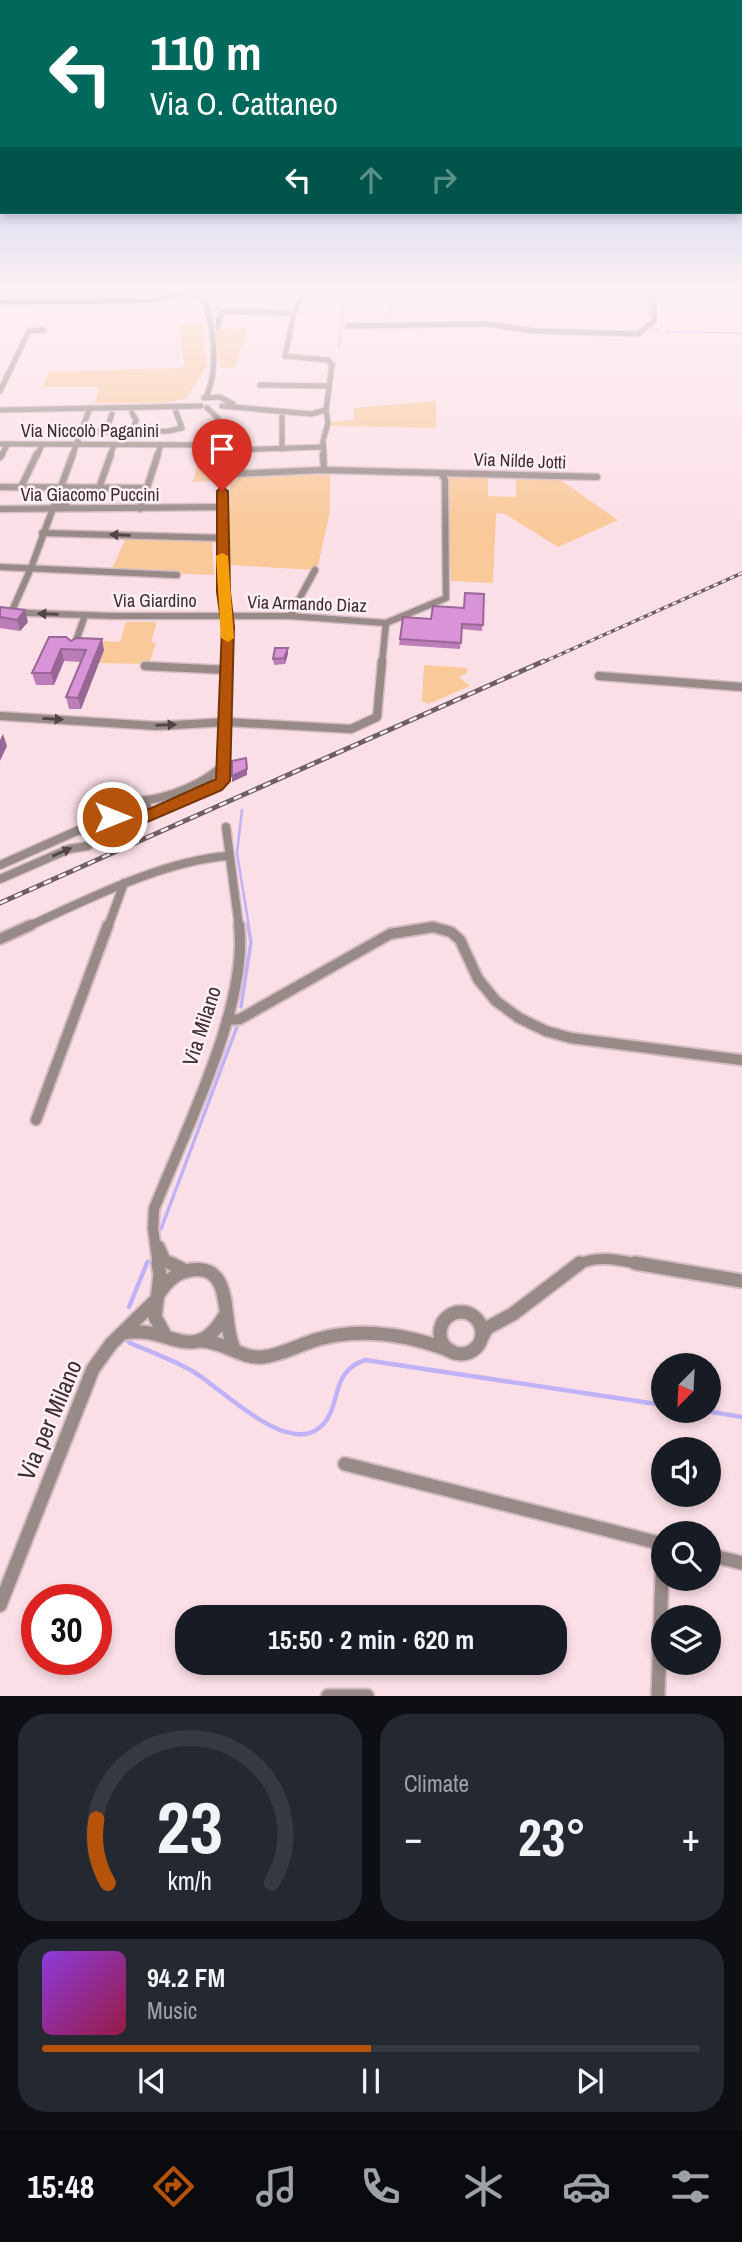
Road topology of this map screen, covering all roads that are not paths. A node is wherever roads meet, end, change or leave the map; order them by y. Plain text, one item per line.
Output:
1 (9, 372) edge
2 (213, 372) edge
3 (331, 372) edge
4 (213, 382) junction
5 (260, 385) dead end
6 (329, 386) junction
7 (0, 391) edge
8 (206, 397) junction
9 (220, 397) junction
10 (202, 405) junction
11 (222, 405) junction
12 (90, 408) junction
13 (248, 409) junction
14 (0, 410) edge
15 (326, 410) junction
16 (176, 412) dead end
17 (132, 413) dead end
18 (111, 414) dead end
19 (314, 414) junction
20 (218, 417) junction
21 (282, 417) dead end
22 (328, 421) junction
23 (106, 431) junction
24 (133, 431) junction
25 (82, 432) junction
26 (324, 436) junction
27 (3, 444) edge
28 (42, 444) junction
29 (78, 444) junction
30 (114, 445) junction
31 (161, 445) junction
32 (221, 445) junction
33 (323, 447) junction
34 (282, 449) junction
35 (230, 450) dead end
36 (0, 457) edge
37 (324, 470) junction
38 (230, 474) dead end
39 (442, 475) junction
40 (597, 477) dead end
41 (0, 487) edge
42 (21, 487) junction
43 (146, 488) junction
44 (64, 489) junction
45 (102, 489) junction
46 (222, 507) junction
47 (0, 509) edge
48 (51, 509) junction
49 (140, 509) junction
50 (42, 533) junction
51 (222, 538) junction
52 (0, 567) edge
53 (30, 568) junction
54 (315, 570) dead end
55 (177, 575) dead end
56 (0, 612) edge
57 (11, 613) junction
58 (85, 615) junction
59 (290, 616) junction
60 (226, 617) junction
61 (386, 624) junction
62 (74, 647) edge
63 (145, 666) dead end
64 (227, 670) junction
65 (598, 676) dead end
66 (742, 687) edge
67 (0, 716) edge
68 (226, 722) junction
69 (225, 764) junction
70 (141, 802) junction
71 (121, 817) junction
72 (142, 818) junction
73 (226, 827) dead end
74 (93, 833) junction
75 (229, 856) junction
76 (0, 865) edge
77 (0, 879) edge
78 (124, 883) junction
79 (0, 939) edge
80 (227, 1020) junction
81 (742, 1060) edge
82 (36, 1119) dead end
83 (153, 1228) junction
84 (187, 1271) junction
85 (742, 1281) edge
86 (158, 1296) junction
87 (226, 1313) junction
88 (475, 1317) junction
89 (501, 1321) junction
90 (441, 1331) junction
91 (119, 1336) junction
92 (166, 1337) junction
93 (482, 1337) junction
94 (201, 1341) junction
95 (421, 1342) junction
96 (237, 1351) junction
97 (451, 1351) junction
98 (345, 1464) dead end
99 (651, 1541) edge
100 (721, 1558) edge
101 (742, 1563) edge
102 (661, 1591) edge
103 (0, 1605) edge
104 (328, 1696) edge
105 (367, 1696) edge
106 (658, 1696) edge

1 - 7 street
2 - 4 street
3 - 6 street
4 - 8 street
4 - 9 street
5 - 6 street
6 - 15 street
8 - 9 street
8 - 10 street
9 - 11 street
10 - 11 street
10 - 12 street
10 - 20 street
11 - 13 street
11 - 20 street
12 - 14 street
12 - 25 street
13 - 19 street
13 - 20 street
15 - 19 street
15 - 22 street
16 - 24 street
17 - 24 street
18 - 23 street
19 - 22 street
19 - 26 street
20 - 32 street
21 - 34 street
22 - 26 street
23 - 24 street
23 - 25 street
25 - 29 street
26 - 33 street
27 - 28 street, Via Niccolò Paganini
27 - 36 street
28 - 29 street, Via Niccolò Paganini
28 - 42 street
29 - 30 street, Via Niccolò Paganini
29 - 44 street
30 - 31 street, Via Niccolò Paganini
30 - 45 street
31 - 32 street, Via Niccolò Paganini
31 - 43 street
32 - 46 street
33 - 34 street
33 - 37 street
34 - 35 street
37 - 38 street, Via Nilde Jotti
37 - 39 street, Via Nilde Jotti
39 - 40 street, Via Nilde Jotti
39 - 61 street
41 - 42 street
42 - 44 street
43 - 45 street
43 - 49 street
44 - 45 street
44 - 45 street
44 - 48 street
46 - 49 street, Via Giacomo Puccini
46 - 51 street
47 - 48 street, Via Giacomo Puccini
48 - 49 street, Via Giacomo Puccini
48 - 50 street
51 -> 50 street
50 - 53 street
51 - 60 street
52 - 53 street
53 - 55 street
53 - 57 street
54 - 59 street
56 - 57 street, Via Giardino
58 -> 57 street, Via Giardino
58 - 60 street, Via Giardino
58 - 62 street
59 - 60 street, Via Armando Diaz
59 - 61 street, Via Armando Diaz
60 - 64 street
61 - 68 street
63 - 64 street
64 - 68 street
65 - 66 street
67 -> 68 street
68 - 69 street
69 - 70 street
69 - 72 street
70 - 71 street
70 - 72 street
71 - 72 street
71 - 74 street
73 - 75 street, Via Milano
74 - 76 street
77 -> 74 street
75 - 78 street
75 - 80 street, Via Milano
78 - 79 street
78 - 82 street
80 - 81 street
80 - 83 street, Via Milano
83 - 84 street
83 - 86 street
84 - 86 street
84 - 87 street
85 - 89 street
86 - 91 street, Via per Milano
86 - 92 street
87 - 94 street
87 - 96 street
88 - 89 street
88 - 90 street
88 - 93 street
89 - 93 street
90 - 95 street
90 - 97 street
91 - 92 street
91 - 103 street, Via per Milano
92 - 94 street
93 - 97 street
94 - 96 street
95 - 96 street
95 - 97 street
98 - 99 street
100 - 101 street
102 - 106 street
104 - 105 street

